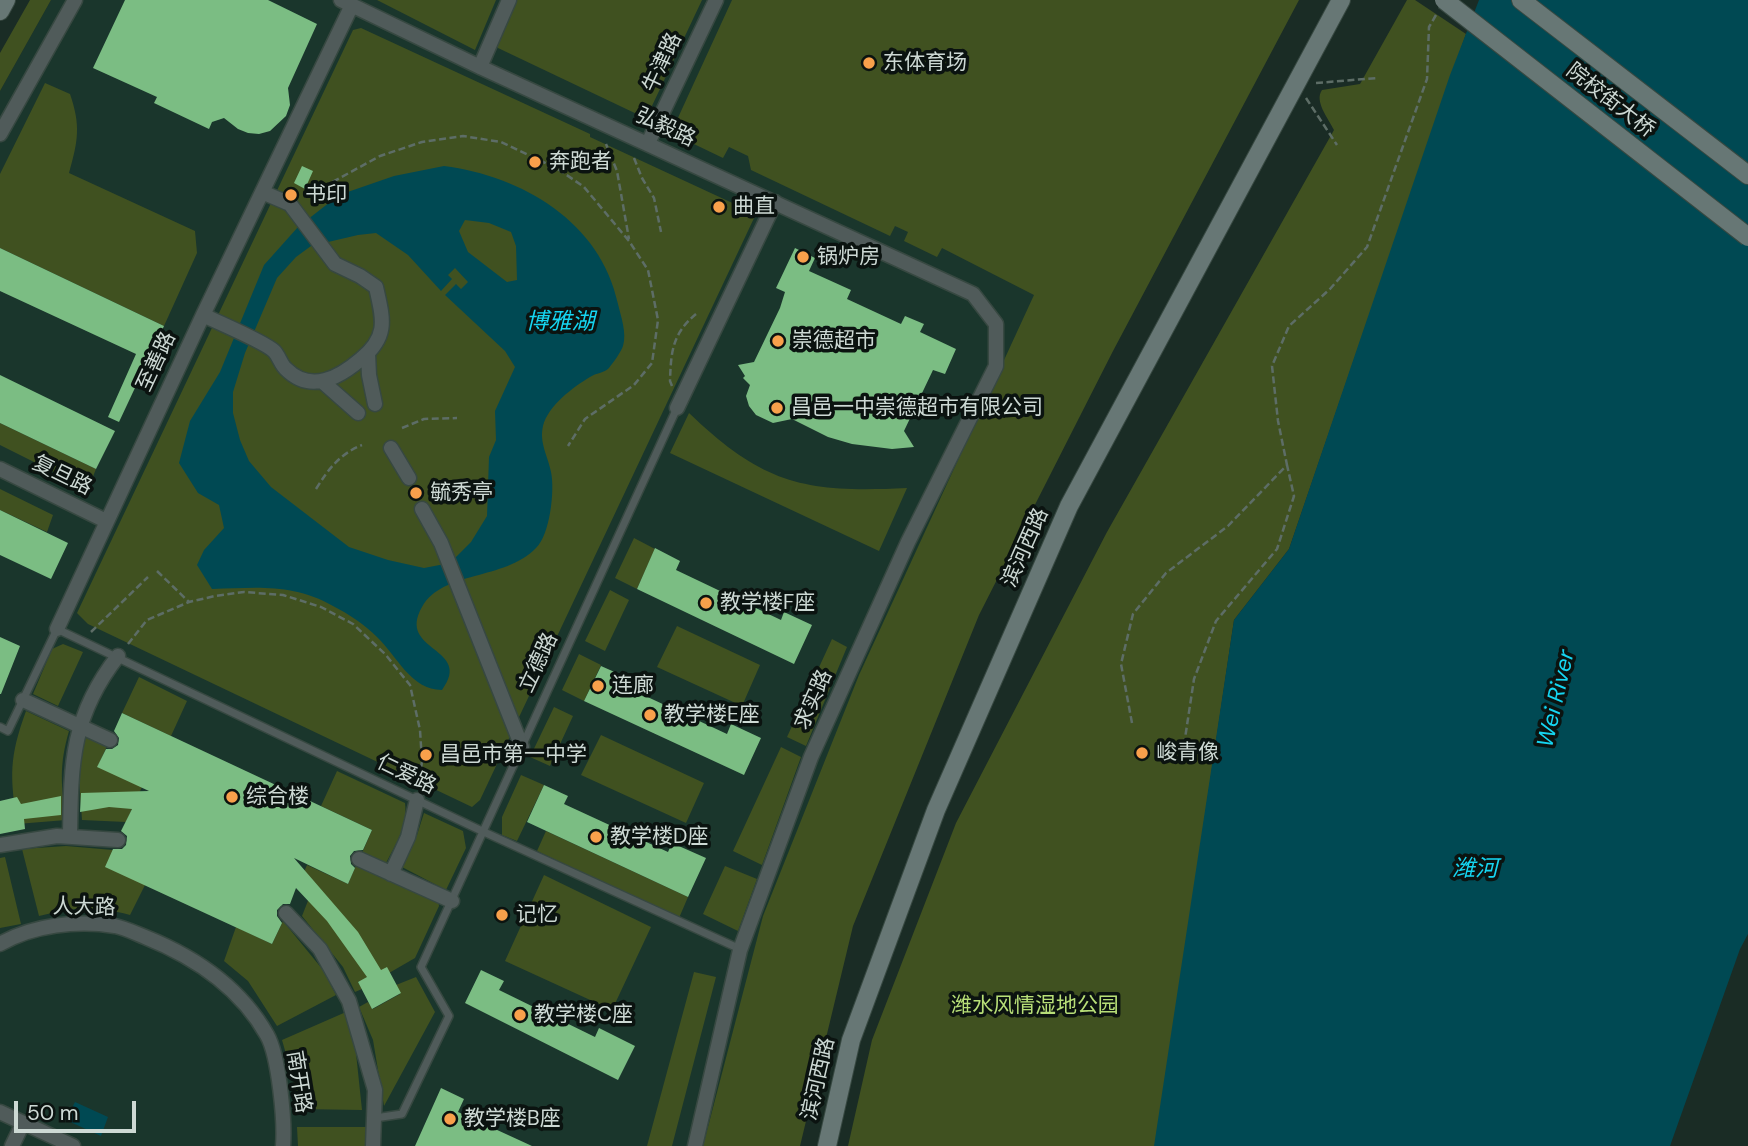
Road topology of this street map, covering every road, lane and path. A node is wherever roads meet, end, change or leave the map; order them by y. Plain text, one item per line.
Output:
1 (6, 0) edge
2 (75, 0) edge
3 (509, 0) edge
4 (716, 0) edge
5 (1341, 0) edge
6 (1521, 0) edge
7 (346, 3) edge
8 (1442, 5) edge
9 (0, 11) edge
10 (480, 67) junction
11 (1377, 78) dead end
12 (1297, 84) junction
13 (0, 134) edge
14 (648, 143) junction
15 (606, 144) dead end
16 (1337, 145) dead end
17 (634, 158) dead end
18 (1748, 175) edge
19 (262, 192) junction
20 (775, 202) junction
21 (290, 204) junction
22 (661, 232) dead end
23 (1748, 237) edge
24 (629, 241) junction
25 (973, 294) joint
26 (696, 314) dead end
27 (203, 315) junction
28 (368, 353) junction
29 (324, 383) junction
30 (375, 404) dead end
31 (678, 407) junction
32 (359, 413) dead end
33 (457, 418) dead end
34 (402, 428) dead end
35 (362, 445) dead end
36 (568, 446) dead end
37 (391, 448) dead end
38 (1287, 465) junction
39 (0, 469) edge
40 (409, 478) dead end
41 (316, 489) dead end
42 (422, 509) dead end
43 (106, 521) junction
44 (157, 571) dead end
45 (148, 577) dead end
46 (189, 602) junction
47 (58, 629) junction
48 (91, 632) dead end
49 (118, 656) junction
50 (23, 700) junction
51 (1132, 723) dead end
52 (0, 727) edge
53 (80, 727) junction
54 (110, 740) dead end
55 (1184, 745) dead end
56 (522, 747) junction
57 (417, 800) junction
58 (484, 832) junction
59 (70, 836) junction
60 (118, 840) dead end
61 (0, 845) edge
62 (359, 859) dead end
63 (391, 874) junction
64 (452, 901) junction
65 (286, 913) dead end
66 (0, 944) edge
67 (168, 946) joint
68 (740, 950) junction
69 (0, 1112) edge
70 (375, 1118) junction
71 (23, 1123) junction
72 (12, 1146) edge
73 (73, 1146) edge
74 (283, 1146) edge
75 (373, 1146) edge
76 (695, 1146) edge
77 (827, 1146) edge

1 - 9 street
2 - 13 street
3 - 10 street
4 - 14 street, 牛津路
5 - 12 street, 滨河西路
6 - 18 street, 院校街大桥
7 - 10 street, 弘毅路
7 - 19 street, 至善路
8 - 23 street, 院校街大桥, bridge
8 - 38 path
10 - 14 street, 弘毅路
11 - 12 path
12 - 16 path
12 - 77 street, 滨河西路
14 - 20 street, 弘毅路
15 - 24 path
17 - 22 path
19 - 21 street
19 - 27 street, 至善路
20 - 25 street, 弘毅路
20 - 31 street, 立德路
21 - 24 path
21 - 28 street
24 - 36 path
25 - 68 street, 求实路
26 - 31 path
27 - 29 street
27 - 43 street, 至善路
28 - 29 street
28 - 30 street
29 - 32 street
31 - 56 lane, 立德路
33 - 34 path
35 - 41 path
37 - 40 street
38 - 51 path
38 - 55 path
39 - 43 street, 复旦路
42 - 56 street
43 - 47 street, 至善路
44 - 46 path
45 - 48 path
46 - 49 path
46 - 57 path
47 - 49 lane, 仁爱路
47 - 50 lane, 至善路
49 - 53 street
49 - 57 lane, 仁爱路
50 - 52 lane, 至善路
50 - 53 street
53 - 54 street
53 - 59 street
56 - 58 lane, 立德路
57 - 58 lane, 仁爱路
57 - 63 street
58 - 64 lane, 立德路
58 - 68 lane, 仁爱路
59 - 60 street
59 - 61 street
62 - 63 street
63 - 64 street
64 - 70 lane, 立德路
65 - 70 street
66 - 67 street, 人大路
67 - 74 street, 南开路
68 - 76 street, 求实路
69 - 71 street
70 - 75 street
71 - 72 street
71 - 73 street

